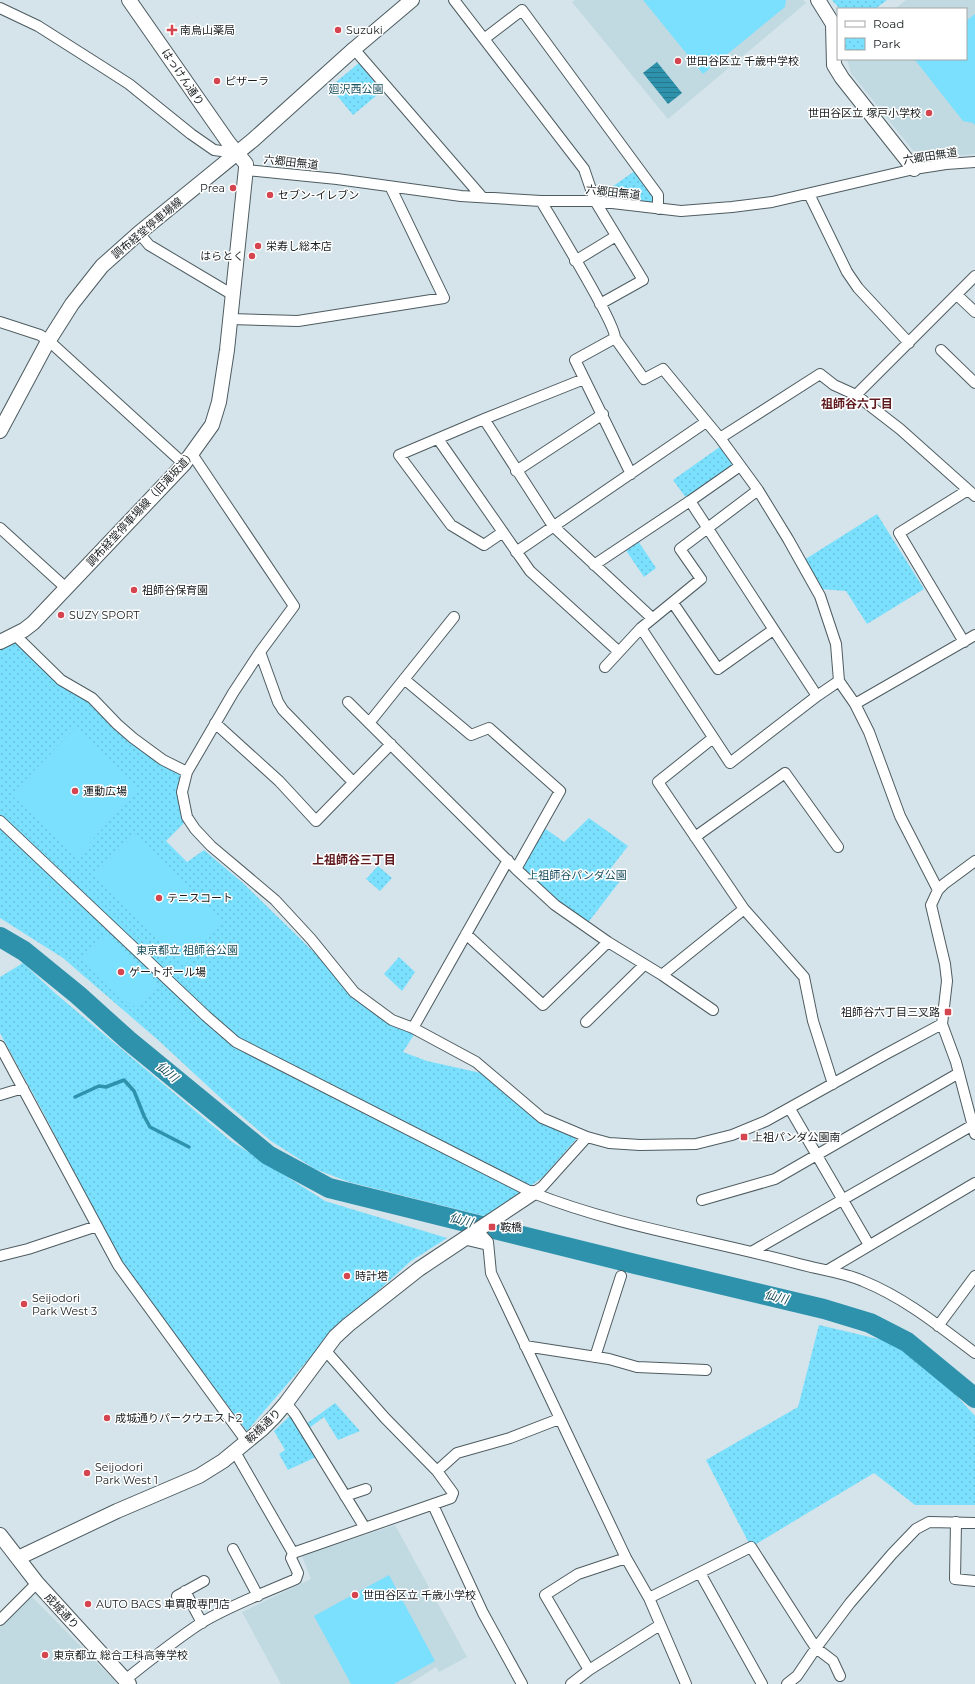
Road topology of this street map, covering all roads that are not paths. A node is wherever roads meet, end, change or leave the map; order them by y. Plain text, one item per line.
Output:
1 (129, 0) edge
2 (412, 0) edge
3 (454, 0) edge
4 (818, 0) edge
5 (0, 8) edge
6 (484, 39) junction
7 (354, 49) junction
8 (237, 153) junction
9 (975, 162) edge
10 (914, 169) junction
11 (246, 170) junction
12 (391, 188) junction
13 (809, 194) junction
14 (482, 197) junction
15 (541, 201) junction
16 (595, 201) junction
17 (658, 209) junction
18 (138, 233) junction
19 (616, 236) junction
20 (576, 261) junction
21 (975, 276) edge
22 (233, 295) junction
23 (957, 295) junction
24 (600, 304) junction
25 (975, 312) edge
26 (230, 319) junction
27 (0, 322) edge
28 (615, 338) junction
29 (49, 341) junction
30 (909, 343) junction
31 (941, 350) dead end
32 (584, 379) junction
33 (975, 383) edge
34 (856, 395) junction
35 (603, 414) junction
36 (484, 419) junction
37 (706, 422) junction
38 (0, 431) edge
39 (720, 438) junction
40 (438, 439) junction
41 (188, 459) junction
42 (740, 466) junction
43 (516, 471) junction
44 (631, 474) junction
45 (758, 490) junction
46 (971, 493) edge
47 (690, 501) junction
48 (553, 526) junction
49 (0, 528) edge
50 (708, 528) junction
51 (503, 532) junction
52 (516, 552) junction
53 (594, 564) junction
54 (66, 588) junction
55 (673, 602) junction
56 (454, 617) dead end
57 (652, 618) junction
58 (641, 628) junction
59 (773, 630) junction
60 (15, 635) junction
61 (975, 635) edge
62 (0, 642) edge
63 (964, 642) junction
64 (618, 651) junction
65 (260, 652) junction
66 (605, 667) dead end
67 (404, 679) junction
68 (839, 681) junction
69 (817, 696) junction
70 (348, 702) dead end
71 (855, 704) junction
72 (369, 722) junction
73 (215, 723) junction
74 (712, 738) junction
75 (390, 744) junction
76 (187, 772) junction
77 (353, 782) junction
78 (0, 821) edge
79 (695, 837) junction
80 (838, 847) dead end
81 (508, 860) junction
82 (975, 862) edge
83 (516, 869) junction
84 (938, 890) junction
85 (744, 909) junction
86 (466, 934) junction
87 (608, 942) junction
88 (644, 965) junction
89 (662, 975) junction
90 (713, 1010) dead end
91 (586, 1022) dead end
92 (942, 1024) junction
93 (413, 1028) junction
94 (0, 1046) edge
95 (959, 1073) junction
96 (833, 1084) junction
97 (23, 1088) junction
98 (0, 1095) edge
99 (790, 1108) junction
100 (974, 1129) edge
101 (587, 1137) junction
102 (818, 1154) junction
103 (975, 1183) edge
104 (533, 1193) junction
105 (702, 1200) dead end
106 (844, 1200) junction
107 (97, 1226) junction
108 (469, 1235) junction
109 (488, 1244) junction
110 (869, 1245) junction
111 (752, 1251) junction
112 (0, 1256) edge
113 (828, 1270) junction
114 (621, 1276) dead end
115 (975, 1276) edge
116 (938, 1326) junction
117 (525, 1346) junction
118 (324, 1350) junction
119 (975, 1353) edge
120 (595, 1357) junction
121 (706, 1370) dead end
122 (286, 1403) junction
123 (559, 1419) junction
124 (247, 1442) junction
125 (235, 1452) junction
126 (437, 1471) junction
127 (366, 1489) dead end
128 (345, 1496) junction
129 (433, 1505) junction
130 (956, 1522) junction
131 (975, 1523) edge
132 (365, 1528) junction
133 (0, 1535) edge
134 (234, 1549) dead end
135 (293, 1553) junction
136 (18, 1558) junction
137 (626, 1558) junction
138 (700, 1573) junction
139 (204, 1581) dead end
140 (975, 1581) edge
141 (37, 1583) junction
142 (258, 1596) junction
143 (649, 1598) junction
144 (0, 1620) edge
145 (202, 1623) junction
146 (660, 1625) junction
147 (816, 1648) junction
148 (589, 1670) junction
149 (840, 1676) dead end
150 (127, 1682) edge
151 (522, 1684) edge
152 (571, 1684) edge
153 (686, 1684) edge
154 (762, 1684) edge
155 (787, 1684) edge

1 - 8 street, はっけん通り
2 - 7 street, 調布経堂停車場線
3 - 6 street
4 - 10 street
5 - 8 street
6 - 16 street
6 - 17 street
7 - 8 street, 調布経堂停車場線
7 - 14 street
8 - 11 street
8 - 18 street, 調布経堂停車場線
9 - 10 street, 六郷田無道
10 - 13 street, 六郷田無道
11 - 12 street, 六郷田無道
11 - 22 street, 調布経堂停車場線（旧滝坂道）
12 - 14 street, 六郷田無道
12 - 26 street
13 - 17 street, 六郷田無道
13 - 30 street
14 - 15 street, 六郷田無道
15 - 16 street, 六郷田無道
15 - 20 street
16 - 17 street, 六郷田無道
16 - 19 street
18 - 22 street
18 - 29 street, 調布経堂停車場線
19 - 20 street
19 - 24 street
20 - 24 street
21 - 23 street
22 - 26 street, 調布経堂停車場線（旧滝坂道）
23 - 25 street
23 - 30 street
24 - 28 street
26 - 41 street, 調布経堂停車場線（旧滝坂道）
27 - 29 street
28 - 32 street
28 - 37 street
29 - 38 street, 調布経堂停車場線
29 - 41 street
30 - 34 street
31 - 33 street
32 - 35 street
32 - 36 street
34 - 39 street
34 - 46 street
35 - 43 street
35 - 44 street
36 - 40 street
36 - 43 street
37 - 39 street
37 - 44 street
39 - 42 street
40 - 51 street
40 - 51 street
41 - 54 street, 調布経堂停車場線（旧滝坂道）
41 - 65 street
42 - 45 street
42 - 47 street
43 - 48 street
44 - 48 street
45 - 50 street
45 - 68 street
46 - 63 street
47 - 50 street
47 - 53 street
48 - 52 street
48 - 53 street
49 - 54 street
50 - 55 street
50 - 59 street
51 - 52 street
52 - 64 street
53 - 57 street
54 - 60 street, 調布経堂停車場線（旧滝坂道）
55 - 57 street
55 - 59 street
56 - 67 street
57 - 58 street
58 - 64 street
58 - 74 street
59 - 69 street
60 - 62 street, 調布経堂停車場線（旧滝坂道）
60 - 76 street
61 - 63 street
63 - 71 street
64 - 66 street
65 - 73 street
65 - 77 street
67 - 72 street
67 - 83 street
68 - 69 street
68 - 71 street
69 - 74 street
70 - 72 street
71 - 84 street
72 - 75 street
73 - 76 street
73 - 77 street
74 - 79 street
75 - 77 street
75 - 81 street
76 - 93 street
78 - 104 street
79 - 80 street
79 - 85 street
81 - 83 street
81 - 86 street
82 - 84 street
83 - 87 street
84 - 92 street
85 - 89 street
85 - 96 street
86 - 87 street
86 - 93 street
87 - 88 street
88 - 89 street
88 - 91 street
89 - 90 street
92 - 95 street
92 - 96 street
93 - 101 street
94 - 97 street
95 - 100 street
95 - 102 street
96 - 99 street
97 - 98 street
97 - 107 street
99 - 101 street
99 - 102 street
100 - 106 street
101 - 104 street
102 - 105 street
102 - 106 street
103 - 110 street
104 - 108 street, 鞍橋通り
104 - 111 street
106 - 110 street
106 - 111 street
107 - 112 street
107 - 124 street
108 - 109 street
108 - 109 street
108 - 118 street, 鞍橋通り
109 - 117 street
110 - 113 street
111 - 113 street
113 - 116 street
114 - 120 street
115 - 116 street
116 - 119 street
117 - 120 street
117 - 123 street
118 - 122 street, 鞍橋通り
118 - 126 street
120 - 121 street
122 - 124 street, 鞍橋通り
122 - 128 street
123 - 126 street
123 - 137 street
124 - 125 street, 鞍橋通り
125 - 135 street
125 - 136 street, 鞍橋通り
126 - 129 street
127 - 128 street
128 - 132 street
129 - 132 street
129 - 151 street
130 - 131 street
130 - 140 street
130 - 147 street
132 - 135 street
133 - 136 street, 成城通り
134 - 142 street
135 - 142 street
136 - 141 street, 成城通り
137 - 143 street
137 - 148 street
138 - 143 street
138 - 147 street
138 - 154 street
139 - 145 street
141 - 144 street
141 - 150 street, 成城通り
142 - 145 street
143 - 146 street
145 - 150 street
146 - 148 street
146 - 153 street
147 - 149 street
147 - 155 street
148 - 152 street

